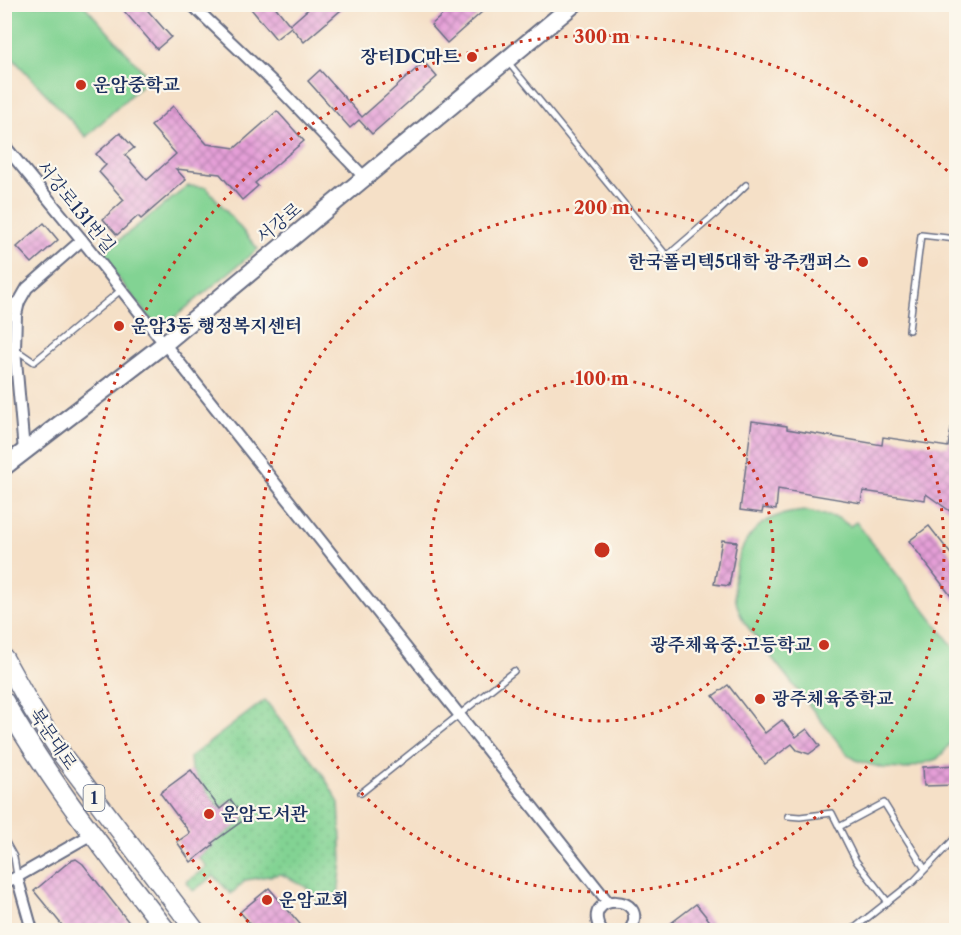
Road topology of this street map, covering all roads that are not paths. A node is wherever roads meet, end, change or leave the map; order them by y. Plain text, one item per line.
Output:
1 (191, 4) edge
2 (574, 4) edge
3 (507, 60) junction
4 (4, 145) edge
5 (365, 178) junction
6 (746, 185) dead end
7 (957, 239) edge
8 (82, 240) junction
9 (121, 290) junction
10 (19, 302) junction
11 (4, 307) edge
12 (909, 330) dead end
13 (164, 344) junction
14 (15, 349) junction
15 (24, 452) junction
16 (4, 467) edge
17 (4, 658) edge
18 (514, 671) dead end
19 (4, 701) edge
20 (459, 715) junction
21 (361, 793) dead end
22 (788, 816) dead end
23 (839, 827) junction
24 (92, 834) junction
25 (957, 837) edge
26 (4, 839) edge
27 (925, 869) junction
28 (18, 878) junction
29 (4, 883) edge
30 (608, 902) junction
31 (888, 902) junction
32 (32, 930) edge
33 (166, 930) edge
34 (195, 930) edge
35 (601, 930) edge
36 (630, 930) edge
37 (852, 930) edge

1 - 5 street
2 - 3 main road, 서강로
3 - 5 main road, 서강로
3 - 6 lane
4 - 8 street, 서강로131번길
5 - 13 main road, 서강로
7 - 12 lane
8 - 9 street, 서강로131번길
8 - 10 street
9 - 13 street, 서강로131번길
9 - 14 lane
10 - 11 street
10 - 14 street
13 - 15 main road, 서강로
13 - 20 street, 서강로131번길
14 - 15 street
15 - 16 main road, 서강로
17 - 34 main road, 북문대로 / 1
18 - 20 lane
19 - 24 main road, 북문대로 / 1
20 - 21 lane
20 - 30 street, 서강로131번길
22 - 23 lane
23 - 27 lane
23 - 31 lane
24 - 28 street
24 - 33 main road, 북문대로 / 1
25 - 27 lane
26 - 28 lane
27 - 31 lane
28 - 29 street
28 - 32 street
30 - 35 street
30 - 36 street
31 - 37 lane

